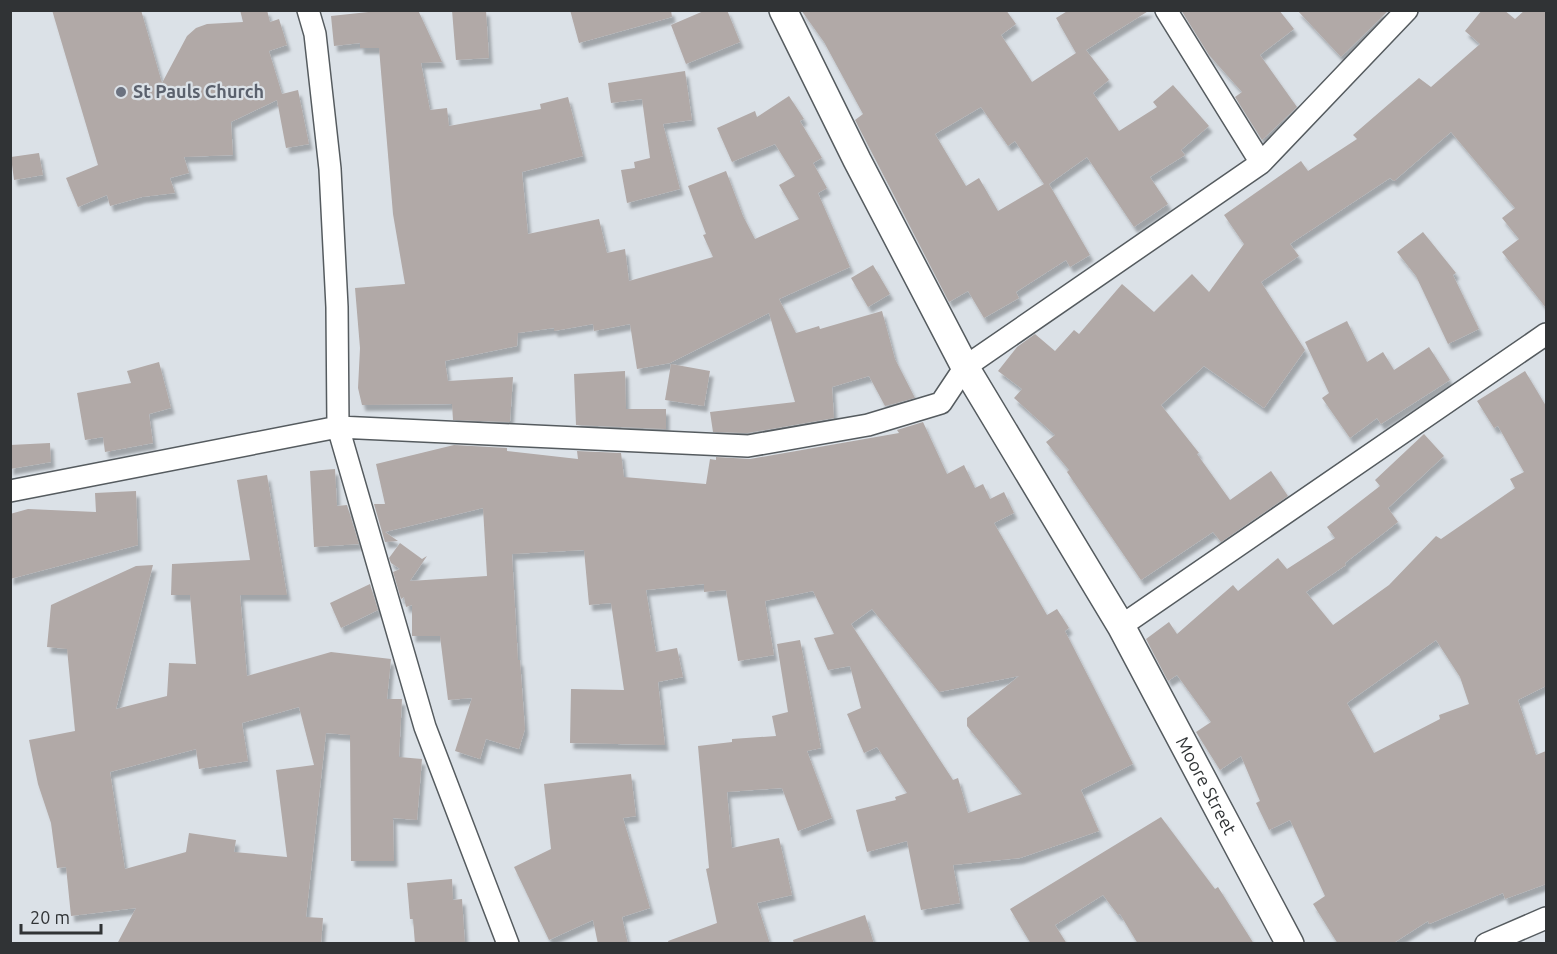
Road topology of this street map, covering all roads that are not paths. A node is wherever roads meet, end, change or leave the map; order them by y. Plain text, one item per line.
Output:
1 (308, 10) edge
2 (783, 10) edge
3 (1166, 10) edge
4 (1407, 10) edge
5 (1261, 163) junction
6 (1546, 333) edge
7 (965, 367) junction
8 (338, 427) junction
9 (10, 491) edge
10 (1120, 626) junction
11 (1546, 918) edge
12 (508, 944) edge
13 (1290, 944) edge
14 (1486, 944) edge

1 - 8 street
2 - 7 street, Moore Street
3 - 5 street
4 - 5 street
5 - 7 street
6 - 10 street
7 - 8 street
7 - 10 street, Moore Street
8 - 9 street
8 - 12 street
10 - 13 street, Moore Street
11 - 14 street

